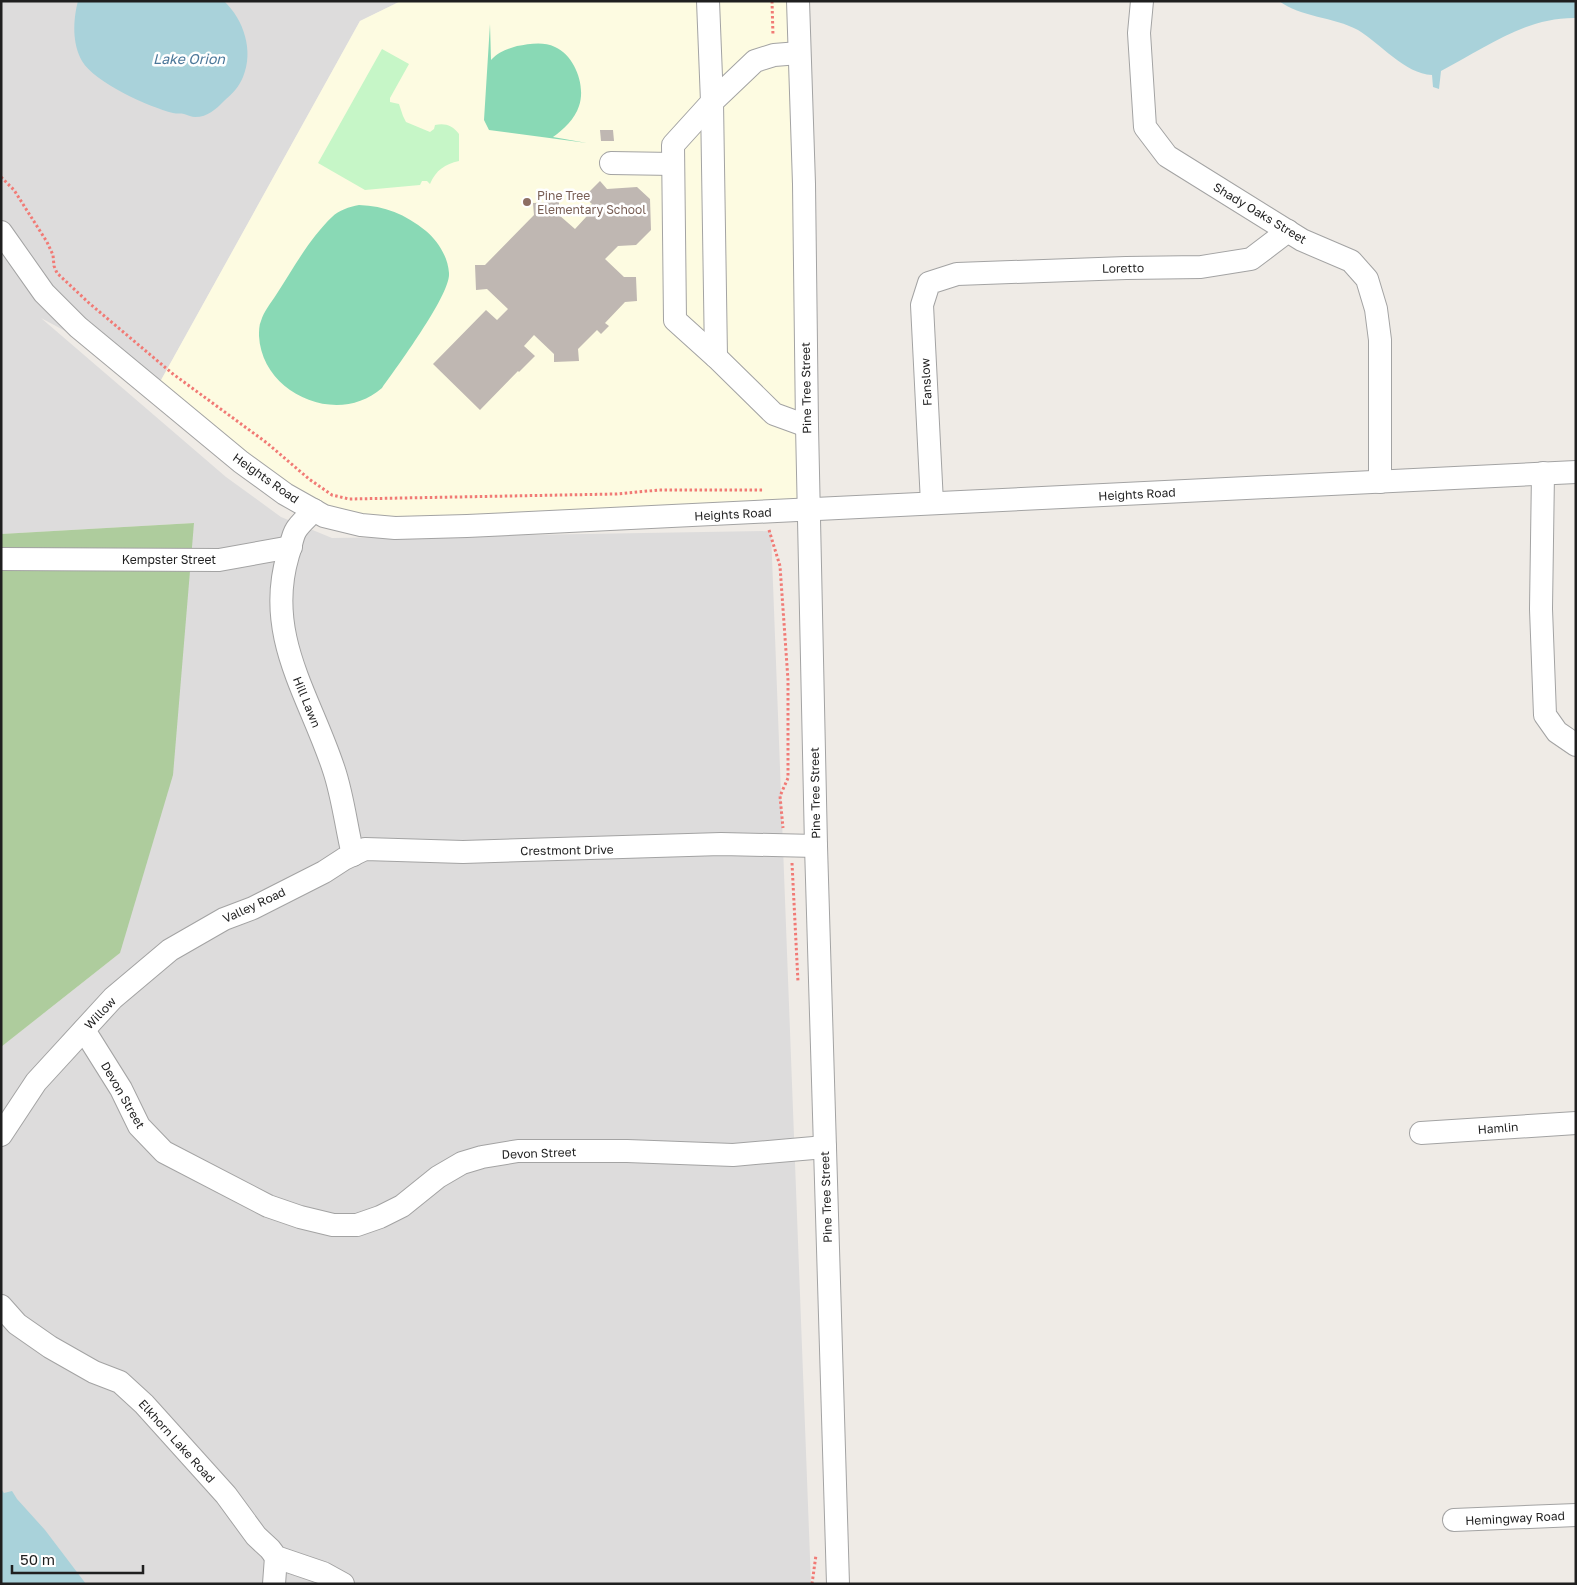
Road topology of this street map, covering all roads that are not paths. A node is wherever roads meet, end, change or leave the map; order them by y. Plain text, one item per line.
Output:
1 (708, 1) edge
2 (798, 1) edge
3 (1142, 1) edge
4 (799, 53) junction
5 (712, 102) junction
6 (611, 163) dead end
7 (673, 164) junction
8 (1288, 232) junction
9 (5, 247) edge
10 (948, 277) joint
11 (716, 357) junction
12 (807, 426) junction
13 (1576, 472) edge
14 (1543, 473) junction
15 (1380, 482) junction
16 (932, 503) junction
17 (314, 510) junction
18 (809, 510) junction
19 (291, 547) junction
20 (1, 559) edge
21 (1576, 745) edge
22 (816, 846) junction
23 (353, 855) junction
24 (324, 872) joint
25 (186, 940) joint
26 (84, 1030) junction
27 (1576, 1123) edge
28 (1420, 1133) dead end
29 (1, 1135) edge
30 (825, 1147) junction
31 (1, 1306) edge
32 (1576, 1515) edge
33 (1454, 1520) dead end
34 (276, 1557) junction
35 (274, 1584) edge
36 (343, 1584) edge
37 (838, 1584) edge

1 - 5 street
2 - 4 street, Pine Tree Street
3 - 8 street, Shady Oaks Street
4 - 5 street
4 - 12 street, Pine Tree Street
5 - 7 street
5 - 11 street
6 - 7 street
7 - 11 street
8 - 10 street, Loretto
8 - 15 street, Shady Oaks Street
9 - 17 street, Heights Road
10 - 16 street, Fanslow
11 - 12 street
12 - 18 street, Pine Tree Street
13 - 14 street, Heights Road
14 - 15 street, Heights Road
14 - 21 street
15 - 16 street, Heights Road
16 - 18 street, Heights Road
17 - 18 street, Heights Road
17 - 19 street
18 - 22 street, Pine Tree Street
19 - 20 street, Kempster Street
19 - 23 street, Hill Lawn
22 - 23 street, Crestmont Drive
22 - 30 street, Pine Tree Street
23 - 24 street, Crestmont Drive
24 - 25 street, Valley Road
25 - 26 street, Willow
26 - 29 street, Willow
26 - 30 street, Devon Street
27 - 28 street, Hamlin
30 - 37 street, Pine Tree Street
31 - 34 street, Elkhorn Lake Road
32 - 33 street, Hemingway Road
34 - 35 street
34 - 36 street, Elkhorn Lake Road

